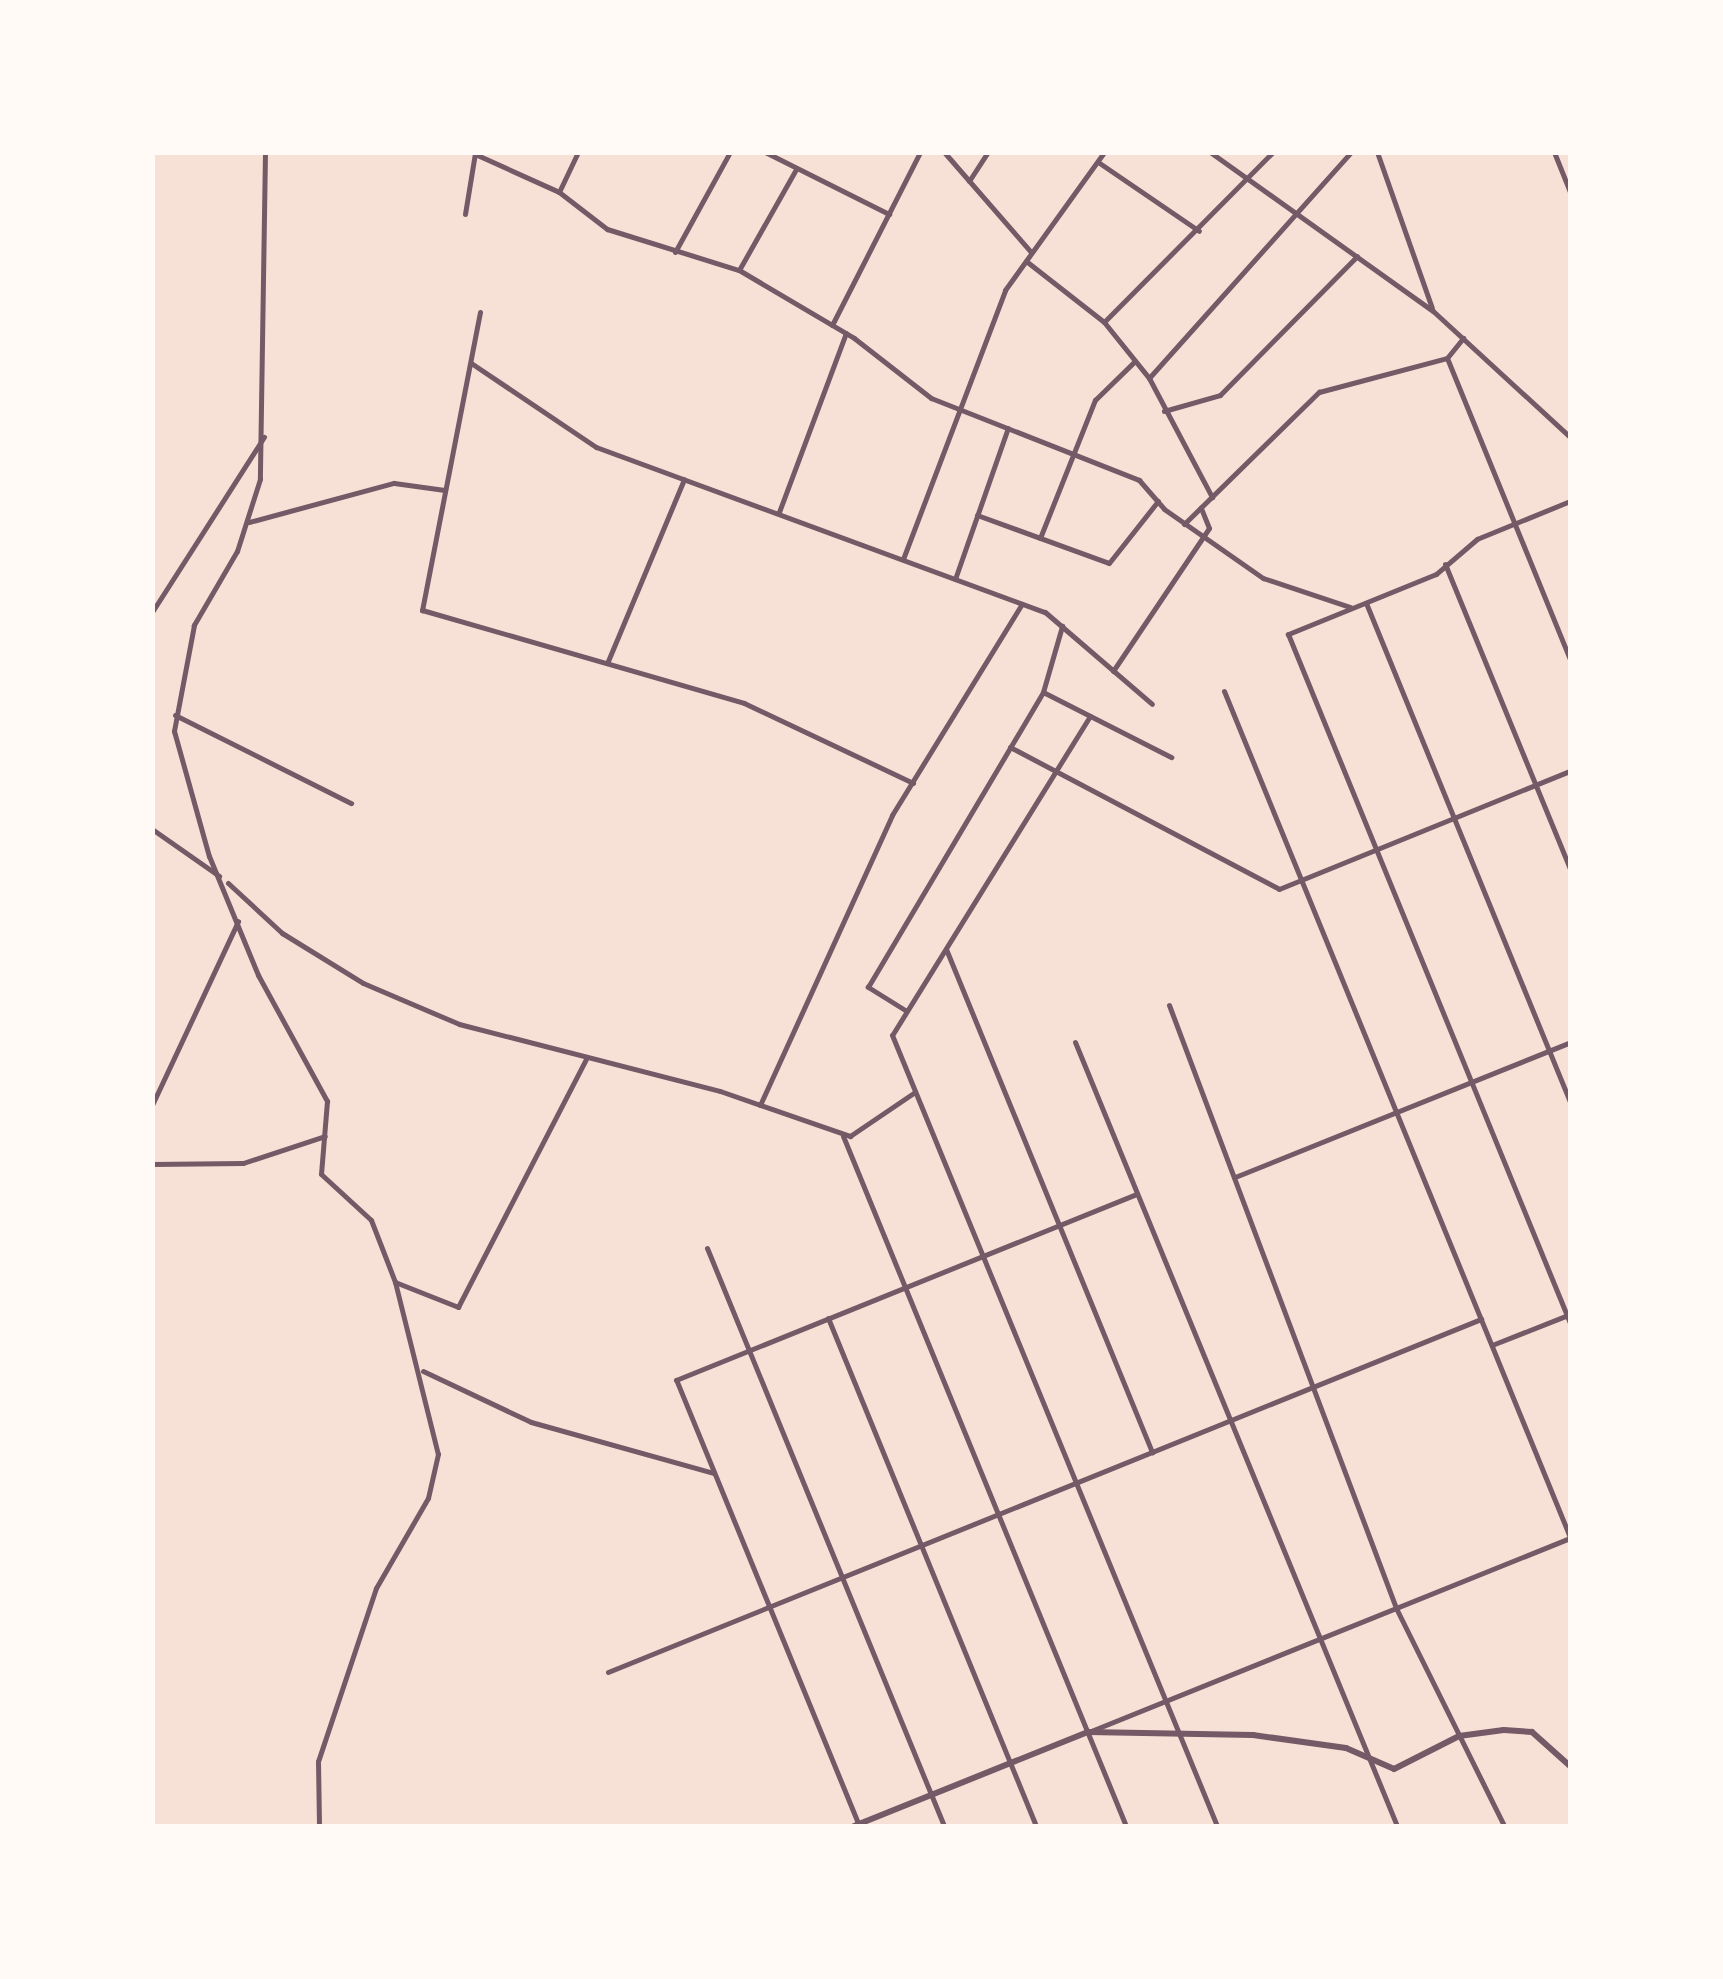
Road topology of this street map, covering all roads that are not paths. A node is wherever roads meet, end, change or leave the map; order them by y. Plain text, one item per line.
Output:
1 (265, 152) edge
2 (578, 152) edge
3 (730, 152) edge
4 (765, 152) edge
5 (920, 152) edge
6 (944, 152) edge
7 (988, 152) edge
8 (1104, 152) edge
9 (1210, 152) edge
10 (1272, 152) edge
11 (1351, 152) edge
12 (1377, 152) edge
13 (1554, 152) edge
14 (475, 153) edge
15 (1098, 162) junction
16 (794, 171) junction
17 (969, 181) junction
18 (1251, 181) junction
19 (559, 192) junction
20 (1570, 192) edge
21 (466, 214) dead end
22 (889, 214) junction
23 (1302, 217) junction
24 (1199, 232) junction
25 (674, 252) junction
26 (1032, 253) junction
27 (1357, 256) junction
28 (1026, 261) junction
29 (738, 270) junction
30 (1433, 310) junction
31 (480, 312) dead end
32 (1104, 322) junction
33 (832, 324) junction
34 (846, 333) junction
35 (1463, 338) junction
36 (1447, 358) junction
37 (1135, 361) junction
38 (470, 363) junction
39 (1148, 378) junction
40 (960, 410) junction
41 (1164, 411) junction
42 (1008, 428) junction
43 (266, 434) junction
44 (1570, 437) edge
45 (1074, 454) junction
46 (684, 479) junction
47 (446, 490) junction
48 (1212, 497) junction
49 (1158, 501) junction
50 (1570, 502) edge
51 (1201, 508) junction
52 (778, 514) junction
53 (977, 516) junction
54 (248, 522) junction
55 (1184, 524) junction
56 (1515, 524) junction
57 (1040, 538) junction
58 (1203, 538) junction
59 (903, 560) junction
60 (1445, 564) junction
61 (955, 579) junction
62 (156, 596) edge
63 (1366, 603) junction
64 (1022, 604) junction
65 (1352, 608) junction
66 (152, 612) edge
67 (1062, 626) junction
68 (1570, 658) edge
69 (608, 661) junction
70 (1114, 671) junction
71 (1224, 691) dead end
72 (1043, 692) junction
73 (1152, 704) dead end
74 (174, 714) junction
75 (1090, 716) junction
76 (1010, 747) junction
77 (1170, 757) dead end
78 (1056, 771) junction
79 (1570, 771) edge
80 (914, 783) junction
81 (1536, 785) junction
82 (351, 803) dead end
83 (1454, 818) junction
84 (152, 829) edge
85 (1376, 849) junction
86 (1570, 869) edge
87 (1301, 880) junction
88 (226, 881) junction
89 (239, 919) junction
90 (946, 949) junction
91 (1169, 1005) dead end
92 (905, 1010) junction
93 (1074, 1042) dead end
94 (1570, 1042) edge
95 (1549, 1050) junction
96 (587, 1058) junction
97 (1472, 1082) junction
98 (915, 1092) junction
99 (1570, 1102) edge
100 (152, 1104) edge
101 (760, 1105) junction
102 (1396, 1112) junction
103 (842, 1133) junction
104 (325, 1136) junction
105 (152, 1164) edge
106 (1234, 1177) junction
107 (1137, 1194) junction
108 (1059, 1225) junction
109 (707, 1248) dead end
110 (982, 1256) junction
111 (395, 1282) junction
112 (905, 1287) junction
113 (1569, 1314) edge
114 (828, 1318) junction
115 (1481, 1319) junction
116 (1570, 1323) edge
117 (1492, 1345) junction
118 (749, 1350) junction
119 (424, 1371) junction
120 (1313, 1387) junction
121 (1230, 1420) junction
122 (1152, 1452) junction
123 (714, 1473) junction
124 (1076, 1482) junction
125 (998, 1514) junction
126 (1570, 1537) edge
127 (921, 1545) junction
128 (846, 1575) junction
129 (769, 1606) junction
130 (1396, 1608) junction
131 (1320, 1639) junction
132 (608, 1672) dead end
133 (1165, 1701) junction
134 (1088, 1732) junction
135 (1178, 1733) junction
136 (1459, 1736) junction
137 (1367, 1755) junction
138 (1010, 1764) junction
139 (1570, 1766) edge
140 (932, 1795) junction
141 (319, 1826) edge
142 (857, 1826) edge
143 (944, 1826) edge
144 (1036, 1826) edge
145 (1126, 1826) edge
146 (1217, 1826) edge
147 (1397, 1826) edge
148 (1504, 1826) edge

1 - 43 street
2 - 19 street
3 - 25 street
4 - 16 street
5 - 22 street
6 - 17 street
7 - 17 street
8 - 15 street
9 - 18 street
10 - 18 street
11 - 23 street
12 - 30 street
13 - 20 street
14 - 19 street
14 - 21 street
15 - 24 street
15 - 26 street
16 - 22 street
16 - 29 street
17 - 26 street
18 - 23 street
18 - 24 street
19 - 25 street
22 - 33 street
23 - 27 street
23 - 39 street
24 - 32 street
25 - 29 street
26 - 28 street
27 - 30 street
27 - 41 street
28 - 32 street
28 - 40 street
29 - 33 street
30 - 35 street
31 - 38 street
32 - 37 street
33 - 34 street
34 - 40 street
34 - 52 street
35 - 36 street
35 - 44 street
36 - 48 street
36 - 56 street
37 - 39 street
37 - 45 street
38 - 46 street
38 - 47 street
39 - 41 street
40 - 42 street
40 - 59 street
41 - 48 street
42 - 45 street
42 - 53 street
43 - 54 street
43 - 62 street
45 - 49 street
45 - 57 street
46 - 52 street
46 - 69 street
47 - 54 street
47 - 69 street
48 - 51 street
49 - 55 street
49 - 57 street
50 - 56 street
51 - 55 street
51 - 58 street
52 - 59 street
53 - 57 street
53 - 61 street
54 - 74 street
55 - 58 street
56 - 60 street
56 - 68 street
58 - 65 street
58 - 70 street
59 - 61 street
60 - 63 street
60 - 81 street
61 - 64 street
62 - 66 street
63 - 65 street
63 - 83 street
64 - 67 street
64 - 80 street
65 - 85 street
67 - 70 street
67 - 72 street
69 - 80 street
70 - 73 street
71 - 87 street
72 - 75 street
72 - 76 street
74 - 82 street
74 - 88 street
75 - 77 street
75 - 78 street
76 - 78 street
76 - 92 street
78 - 87 street
78 - 90 street
79 - 81 street
80 - 101 street
81 - 83 street
81 - 86 street
83 - 85 street
83 - 95 street
84 - 88 street
85 - 87 street
85 - 97 street
87 - 102 street
88 - 89 street
88 - 96 street
89 - 100 street
89 - 104 street
90 - 92 street
90 - 108 street
91 - 106 street
92 - 98 street
93 - 107 street
94 - 95 street
95 - 97 street
95 - 99 street
96 - 101 street
96 - 111 street
97 - 102 street
97 - 113 street
98 - 103 street
98 - 110 street
101 - 103 street
102 - 106 street
102 - 115 street
103 - 112 street
104 - 105 street
104 - 111 street
106 - 120 street
107 - 108 street
107 - 121 street
108 - 110 street
108 - 122 street
109 - 118 street
110 - 112 street
110 - 124 street
111 - 119 street
112 - 114 street
112 - 125 street
113 - 116 street
113 - 117 street
114 - 118 street
114 - 127 street
115 - 117 street
115 - 120 street
117 - 126 street
118 - 123 street
118 - 128 street
119 - 123 street
119 - 141 street
120 - 121 street
120 - 130 street
121 - 122 street
121 - 131 street
122 - 124 street
123 - 129 street
124 - 125 street
124 - 133 street
125 - 127 street
125 - 134 street
126 - 130 street
127 - 128 street
127 - 138 street
128 - 129 street
128 - 140 street
129 - 132 street
129 - 142 street
130 - 131 street
130 - 136 street
131 - 133 street
131 - 137 street
133 - 134 street
133 - 135 street
134 - 135 street
134 - 138 street
134 - 145 street
135 - 137 street
135 - 146 street
136 - 137 street
136 - 139 street
136 - 148 street
137 - 147 street
138 - 140 street
138 - 144 street
140 - 142 street
140 - 143 street

